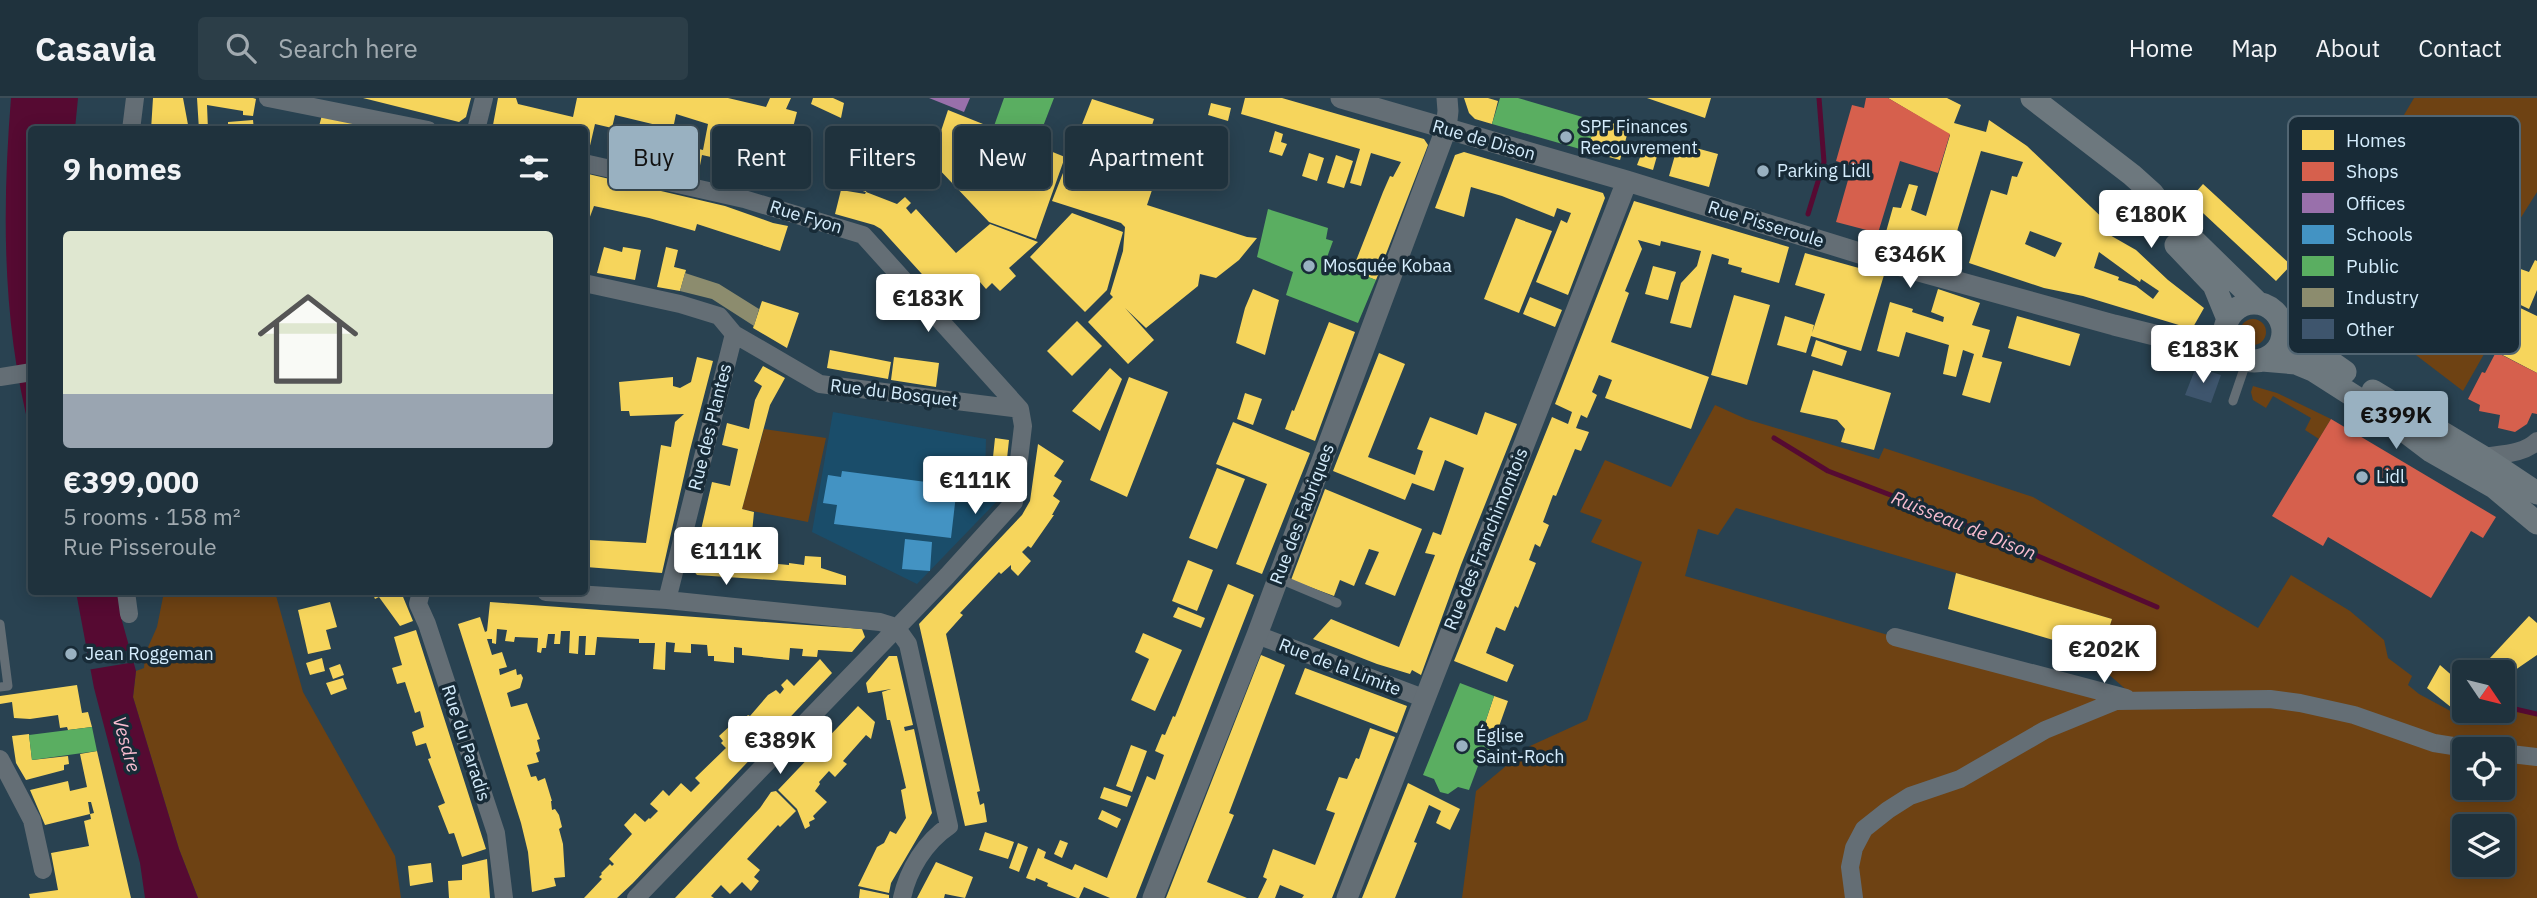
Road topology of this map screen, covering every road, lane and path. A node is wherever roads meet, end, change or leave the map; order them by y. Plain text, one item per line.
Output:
1 (135, 98) edge
2 (268, 98) edge
3 (484, 98) edge
4 (1341, 98) edge
5 (1447, 98) edge
6 (2032, 98) edge
7 (132, 126) edge
8 (408, 126) edge
9 (477, 126) edge
10 (1446, 129) junction
11 (2111, 160) junction
12 (588, 164) edge
13 (1627, 181) junction
14 (588, 284) edge
15 (2258, 303) junction
16 (2228, 319) junction
17 (2282, 323) junction
18 (2288, 328) edge
19 (734, 334) junction
20 (2319, 354) edge
21 (2247, 357) junction
22 (2233, 401) dead end
23 (1020, 409) junction
24 (2537, 441) edge
25 (2483, 457) junction
26 (2537, 493) edge
27 (2537, 523) edge
28 (1278, 578) junction
29 (127, 595) edge
30 (420, 595) edge
31 (588, 595) edge
32 (667, 600) junction
33 (1338, 603) dead end
34 (130, 614) dead end
35 (0, 624) edge
36 (896, 627) junction
37 (1257, 635) junction
38 (1895, 637) dead end
39 (0, 687) edge
40 (1423, 698) junction
41 (2140, 701) junction
42 (2452, 746) edge
43 (2515, 754) edge
44 (2537, 757) edge
45 (0, 759) edge
46 (43, 870) dead end
47 (504, 898) edge
48 (636, 898) edge
49 (902, 898) edge
50 (1153, 898) edge
51 (1347, 898) edge
52 (1854, 898) edge

1 - 7 street
2 - 8 street
3 - 9 street
4 - 10 street, Rue de Dison
5 - 10 street, Rue des Fabriques
6 - 11 main road
10 - 13 street, Rue de Dison
10 - 28 street, Rue des Fabriques
11 - 15 main road
11 - 16 main road
12 - 23 street, Rue Fyon
13 - 21 street, Rue Pisseroule
13 - 40 street, Rue des Franchimontois
14 - 19 street, Rue du Bosquet
15 - 16 main road
15 - 17 main road
16 - 21 main road
17 - 18 main road
17 - 21 main road
19 - 23 street, Rue du Bosquet
19 - 32 street, Rue des Plantes
20 - 25 main road
21 - 22 lane
21 - 27 main road, Rue Pisseroule
23 - 36 street
24 - 25 street
25 - 26 main road
28 - 33 lane
28 - 37 street, Rue des Fabriques
29 - 34 street
30 - 47 street, Rue du Paradis
31 - 32 street
32 - 36 street
35 - 39 lane
36 - 48 street
36 - 49 street
37 - 40 street, Rue de la Limite
37 - 50 street, Rue des Fabriques
38 - 41 street
40 - 51 street, Rue des Franchimontois
41 - 42 street
41 - 52 street
43 - 44 street
45 - 46 street

